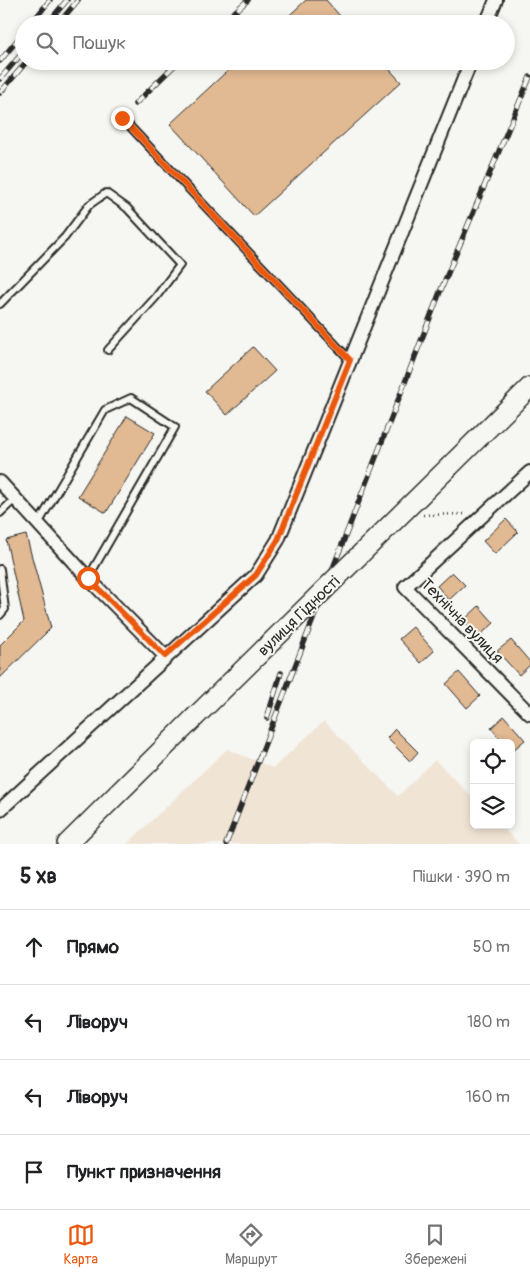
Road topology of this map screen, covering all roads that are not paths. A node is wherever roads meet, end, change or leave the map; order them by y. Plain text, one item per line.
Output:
1 (496, 0) edge
2 (490, 15) edge
3 (467, 70) edge
4 (122, 118) dead end
5 (0, 304) edge
6 (108, 350) dead end
7 (350, 360) junction
8 (530, 387) edge
9 (530, 472) edge
10 (0, 482) edge
11 (15, 499) junction
12 (0, 513) edge
13 (38, 524) junction
14 (0, 569) edge
15 (88, 578) junction
16 (0, 615) edge
17 (165, 656) junction
18 (530, 714) edge
19 (0, 810) edge
20 (67, 844) edge

1 - 2 street
3 - 7 street
4 - 7 lane
5 - 6 lane
7 - 17 street
8 - 20 main road, вулиця Гідності, bridge
9 - 18 street, Технічна вулиця
10 - 11 street
11 - 12 lane
11 - 13 street
13 - 15 street
13 - 15 lane
14 - 16 lane
15 - 17 street
17 - 19 street

